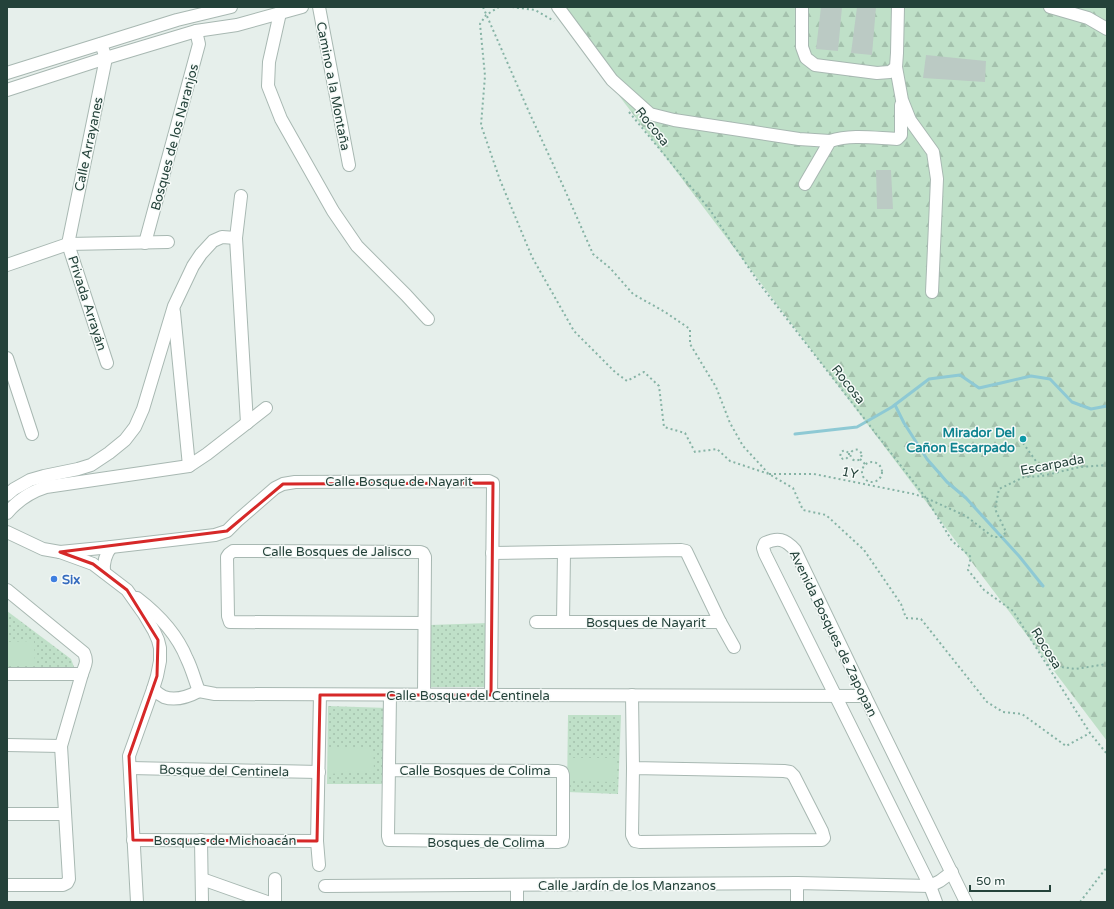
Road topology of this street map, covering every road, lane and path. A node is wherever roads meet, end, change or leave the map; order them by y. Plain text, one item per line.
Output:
1 (231, 7) edge
2 (302, 7) edge
3 (319, 7) edge
4 (483, 7) edge
5 (499, 7) edge
6 (512, 7) edge
7 (558, 7) edge
8 (802, 7) edge
9 (898, 7) edge
10 (1050, 7) edge
11 (190, 11) edge
12 (280, 14) junction
13 (486, 15) junction
14 (556, 22) dead end
15 (1107, 29) edge
16 (196, 31) junction
17 (101, 44) junction
18 (106, 58) junction
19 (896, 67) junction
20 (7, 74) edge
21 (7, 90) edge
22 (902, 100) junction
23 (626, 107) dead end
24 (830, 140) junction
25 (349, 165) dead end
26 (805, 184) dead end
27 (241, 196) dead end
28 (236, 238) junction
29 (168, 242) dead end
30 (145, 243) junction
31 (68, 244) junction
32 (7, 265) edge
33 (932, 292) dead end
34 (174, 306) junction
35 (428, 319) dead end
36 (7, 358) edge
37 (107, 363) dead end
38 (266, 408) dead end
39 (247, 423) junction
40 (32, 434) dead end
41 (1023, 444) dead end
42 (849, 454) junction
43 (860, 459) junction
44 (1107, 464) edge
45 (91, 465) junction
46 (866, 465) junction
47 (189, 466) junction
48 (769, 474) junction
49 (1042, 476) junction
50 (93, 480) junction
51 (872, 482) junction
52 (873, 486) junction
53 (7, 495) edge
54 (926, 498) junction
55 (7, 513) edge
56 (7, 532) edge
57 (111, 547) junction
58 (60, 552) junction
59 (564, 552) junction
60 (492, 553) junction
61 (104, 572) junction
62 (7, 590) edge
63 (127, 590) junction
64 (536, 622) dead end
65 (563, 622) junction
66 (720, 622) junction
67 (424, 623) junction
68 (178, 642) junction
69 (734, 647) dead end
70 (160, 648) junction
71 (1107, 664) edge
72 (1047, 665) junction
73 (7, 674) edge
74 (82, 674) junction
75 (153, 689) junction
76 (199, 691) junction
77 (320, 695) junction
78 (390, 695) junction
79 (424, 695) junction
80 (491, 695) junction
81 (632, 695) junction
82 (835, 696) junction
83 (865, 696) junction
84 (1090, 734) junction
85 (7, 745) edge
86 (61, 746) junction
87 (1107, 754) edge
88 (130, 768) junction
89 (633, 768) junction
90 (389, 770) junction
91 (319, 772) junction
92 (562, 772) joint
93 (7, 814) edge
94 (64, 814) junction
95 (134, 840) junction
96 (201, 840) junction
97 (389, 840) joint
98 (317, 841) junction
99 (319, 865) dead end
100 (1107, 867) edge
101 (952, 872) junction
102 (202, 879) junction
103 (275, 879) dead end
104 (797, 883) junction
105 (7, 885) edge
106 (325, 886) dead end
107 (517, 886) junction
108 (930, 886) junction
109 (137, 902) edge
110 (202, 902) edge
111 (267, 902) edge
112 (275, 902) edge
113 (517, 902) edge
114 (797, 902) edge
115 (936, 902) edge
116 (966, 902) edge
117 (1080, 902) edge

1 - 11 street
2 - 12 street
3 - 25 street, Camino a la Montaña
4 - 13 path
5 - 13 path
6 - 14 path
7 - 24 street
8 - 19 street
9 - 19 street
10 - 15 street
11 - 17 street
12 - 16 street
12 - 35 street
13 - 48 path
13 - 48 path
16 - 18 street
16 - 30 street, Bosques de los Naranjos
17 - 18 street
17 - 20 street
18 - 21 street
18 - 31 street, Calle Arrayanes
19 - 22 street
22 - 24 street
22 - 33 street
23 - 54 path, Rocosa
24 - 26 street
27 - 28 street
28 - 34 street
28 - 39 street
29 - 30 street
30 - 31 street
31 - 32 street
31 - 37 street, Privada Arrayán
34 - 45 street
34 - 47 street
36 - 40 street
38 - 39 street
39 - 47 street
41 - 49 path
42 - 42 path
42 - 43 path
42 - 43 path
43 - 46 path
44 - 49 path, Escarpada
45 - 50 street
45 - 53 street
46 - 51 path
46 - 51 path
47 - 50 street
48 - 52 path, 1Y
48 - 84 path
49 - 54 path, Escarpada
50 - 55 street
51 - 52 path
52 - 54 path, 1Y
54 - 72 path, Rocosa
56 - 58 street
57 - 58 street, Calle Bosque de Nayarit
57 - 60 street, Calle Bosque de Nayarit
57 - 61 street
58 - 61 street
59 - 60 street
59 - 65 street
59 - 66 street, Bosques de Nayarit
60 - 80 street
61 - 63 street
62 - 74 street
63 - 68 street
63 - 70 street
64 - 65 street, Bosques de Nayarit
65 - 66 street, Bosques de Nayarit
66 - 69 street
67 - 67 street, Calle Bosques de Jalisco
67 - 79 street, Calle Bosques de Jalisco
68 - 70 street
68 - 76 street
70 - 75 street
71 - 72 path
72 - 84 path, Rocosa
73 - 74 street
74 - 86 street
75 - 76 street
75 - 88 street
76 - 77 street, Calle Bosque del Centinela
77 - 78 street, Calle Bosque del Centinela
77 - 91 street
78 - 79 street, Calle Bosque del Centinela
78 - 90 street, Calle Bosques de Colima
79 - 80 street, Calle Bosque del Centinela
80 - 81 street, Calle Bosque del Centinela
81 - 82 street, Calle Bosque del Centinela
81 - 89 street
82 - 83 street, Calle Bosque del Centinela
82 - 83 street, Avenida Bosques de Zapopan
82 - 108 street, Avenida Bosques de Zapopan
83 - 101 street, Avenida Bosques de Zapopan
84 - 87 path, Rocosa
85 - 86 street
86 - 94 street
88 - 91 street, Bosque del Centinela
88 - 95 street
89 - 89 street
90 - 92 street, Calle Bosques de Colima
90 - 97 street, Calle Bosques de Colima
91 - 98 street
92 - 97 street, Bosques de Colima
93 - 94 street
94 - 105 street
95 - 96 street, Bosques de Michoacán
95 - 109 street
96 - 98 street, Bosques de Michoacán
96 - 102 street
98 - 99 street
100 - 117 path
101 - 108 street
101 - 116 street, Avenida Bosques de Zapopan
102 - 110 street
102 - 111 street
103 - 112 street
104 - 107 street, Calle Jardín de los Manzanos
104 - 108 street, Calle Jardín de los Manzanos
104 - 114 street
106 - 107 street, Calle Jardín de los Manzanos
107 - 113 street
108 - 115 street, Avenida Bosques de Zapopan

